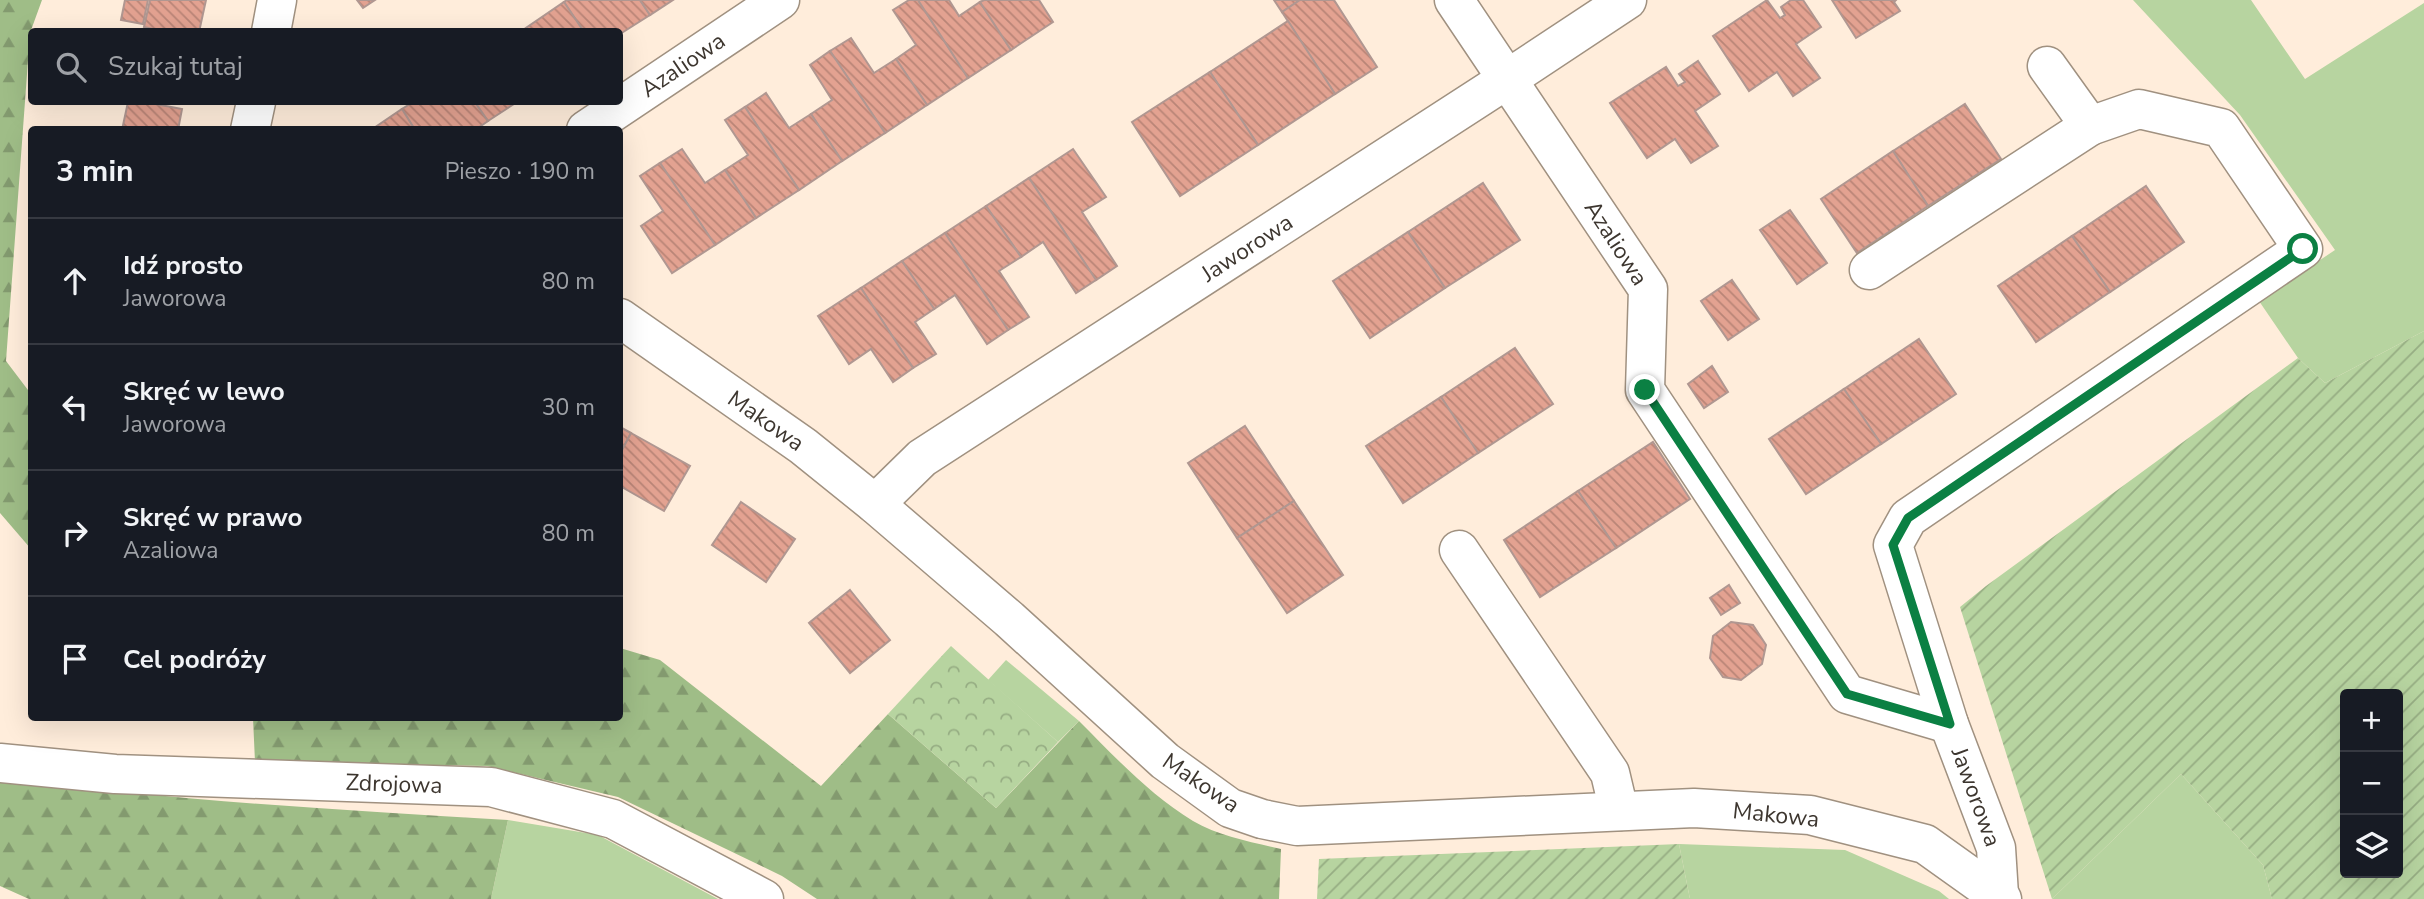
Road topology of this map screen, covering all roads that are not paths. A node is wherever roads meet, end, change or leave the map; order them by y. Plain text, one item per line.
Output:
1 (277, 0) edge
2 (780, 0) edge
3 (1454, 0) edge
4 (1627, 0) edge
5 (272, 28) edge
6 (2046, 66) dead end
7 (1506, 80) junction
8 (255, 105) edge
9 (251, 126) edge
10 (592, 126) edge
11 (2090, 126) junction
12 (1869, 270) dead end
13 (623, 320) edge
14 (875, 504) junction
15 (1459, 550) dead end
16 (1950, 724) junction
17 (0, 763) edge
18 (1619, 811) junction
19 (2001, 897) edge
20 (764, 899) edge

1 - 5 street
2 - 10 street, Azaliowa
3 - 7 street, Azaliowa
4 - 7 street, Jaworowa
6 - 11 street
7 - 14 street, Jaworowa
7 - 16 street, Azaliowa
8 - 9 street
11 - 12 street
11 - 16 street, Jaworowa
13 - 14 street, Makowa
14 - 18 street, Makowa
15 - 18 street
16 - 19 street, Jaworowa
17 - 20 street, Zdrojowa
18 - 19 street, Makowa

